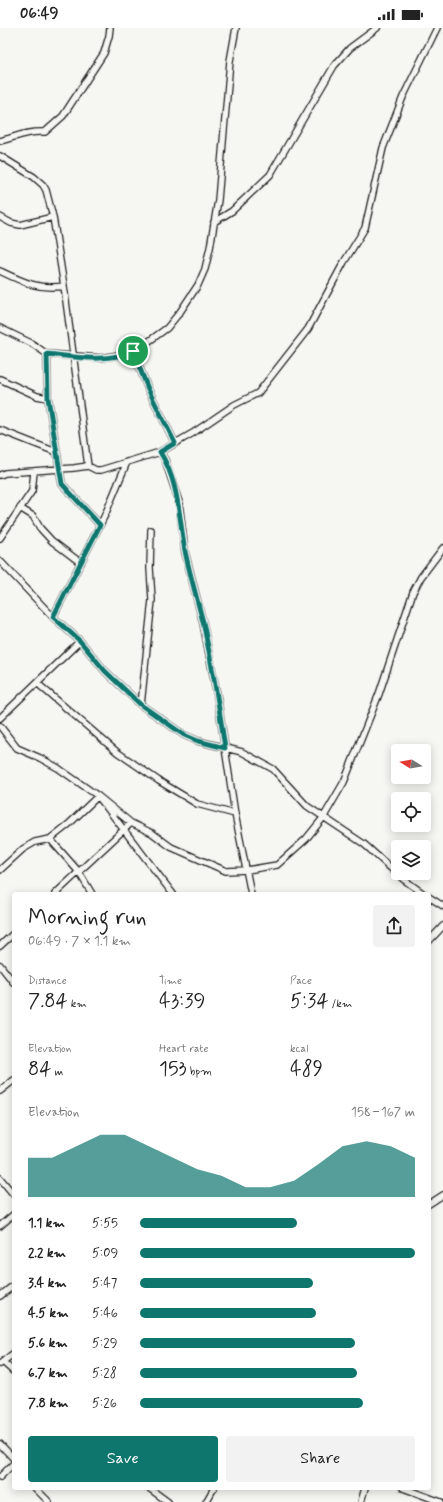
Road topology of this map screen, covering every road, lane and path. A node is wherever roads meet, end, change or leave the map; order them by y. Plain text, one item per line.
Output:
1 (110, 28) edge
2 (236, 28) edge
3 (377, 28) edge
4 (437, 28) edge
5 (0, 142) edge
6 (0, 156) edge
7 (0, 217) edge
8 (53, 218) junction
9 (214, 222) junction
10 (0, 271) edge
11 (64, 286) junction
12 (0, 328) edge
13 (133, 351) junction
14 (47, 354) junction
15 (75, 356) junction
16 (0, 380) edge
17 (48, 398) junction
18 (0, 430) edge
19 (175, 443) junction
20 (56, 452) junction
21 (160, 452) junction
22 (127, 462) junction
23 (88, 466) junction
24 (59, 468) junction
25 (34, 472) junction
26 (0, 475) edge
27 (20, 508) junction
28 (100, 525) junction
29 (151, 530) dead end
30 (0, 538) edge
31 (443, 548) edge
32 (0, 562) edge
33 (81, 563) junction
34 (53, 617) junction
35 (80, 641) junction
36 (38, 683) junction
37 (141, 705) junction
38 (0, 718) edge
39 (0, 726) edge
40 (225, 748) junction
41 (98, 796) junction
42 (235, 814) junction
43 (323, 818) junction
44 (131, 823) junction
45 (124, 830) junction
46 (50, 839) junction
47 (0, 870) edge
48 (247, 870) junction
49 (79, 872) junction
50 (57, 892) edge
51 (91, 892) edge
52 (171, 892) edge
53 (251, 892) edge
54 (421, 892) edge
55 (431, 898) edge
56 (443, 906) edge
57 (443, 926) edge
58 (12, 934) edge
59 (431, 939) edge
60 (0, 946) edge
61 (0, 965) edge
62 (12, 980) edge
63 (12, 1082) edge
64 (0, 1091) edge
65 (0, 1178) edge
66 (12, 1193) edge
67 (443, 1195) edge
68 (431, 1203) edge
69 (12, 1216) edge
70 (0, 1226) edge
71 (12, 1287) edge
72 (0, 1296) edge
73 (12, 1355) edge
74 (1, 1363) edge
75 (12, 1371) edge
76 (0, 1444) edge
77 (12, 1457) edge
78 (12, 1465) edge
79 (0, 1477) edge
80 (37, 1490) edge
81 (153, 1490) edge
82 (213, 1490) edge
83 (364, 1490) edge
84 (408, 1490) edge
85 (49, 1502) edge
86 (168, 1502) edge
87 (206, 1502) edge
88 (361, 1502) edge
89 (441, 1502) edge

1 - 5 street
2 - 9 street
3 - 9 street
4 - 19 street
6 - 8 street
7 - 8 street
8 - 11 street
9 - 13 street
10 - 11 street
11 - 15 street
12 - 14 street
13 - 15 street
13 - 19 street
14 - 15 street
14 - 17 street
15 - 23 street
16 - 17 street
17 - 20 street
18 - 20 street
19 - 21 street
20 - 24 street
21 - 22 street
21 - 40 street
22 - 23 street
22 - 28 street
23 - 24 street
24 - 25 street
24 - 28 street
25 - 26 street
25 - 27 street
27 - 30 street
27 - 33 street
28 - 33 street
29 - 37 street
31 - 43 street
32 - 34 street
33 - 34 street
34 - 35 street
35 - 36 street
35 - 37 street
36 - 38 street
36 - 42 street
37 - 40 street
39 - 41 street
40 - 42 street
40 - 43 street
41 - 44 street
41 - 45 street
41 - 46 street
42 - 48 street
43 - 48 street
43 - 54 street
44 - 45 street
44 - 48 street
45 - 49 street
45 - 52 street
46 - 47 street
46 - 49 street
48 - 53 street
49 - 50 street
49 - 51 street
55 - 56 street
57 - 59 street
58 - 60 street
61 - 62 street
63 - 64 street
65 - 66 street
67 - 68 street
69 - 70 street
71 - 72 street
73 - 74 street
74 - 75 street
76 - 77 street
78 - 79 street
80 - 85 street
81 - 86 street
82 - 87 street
83 - 88 street
84 - 89 street

